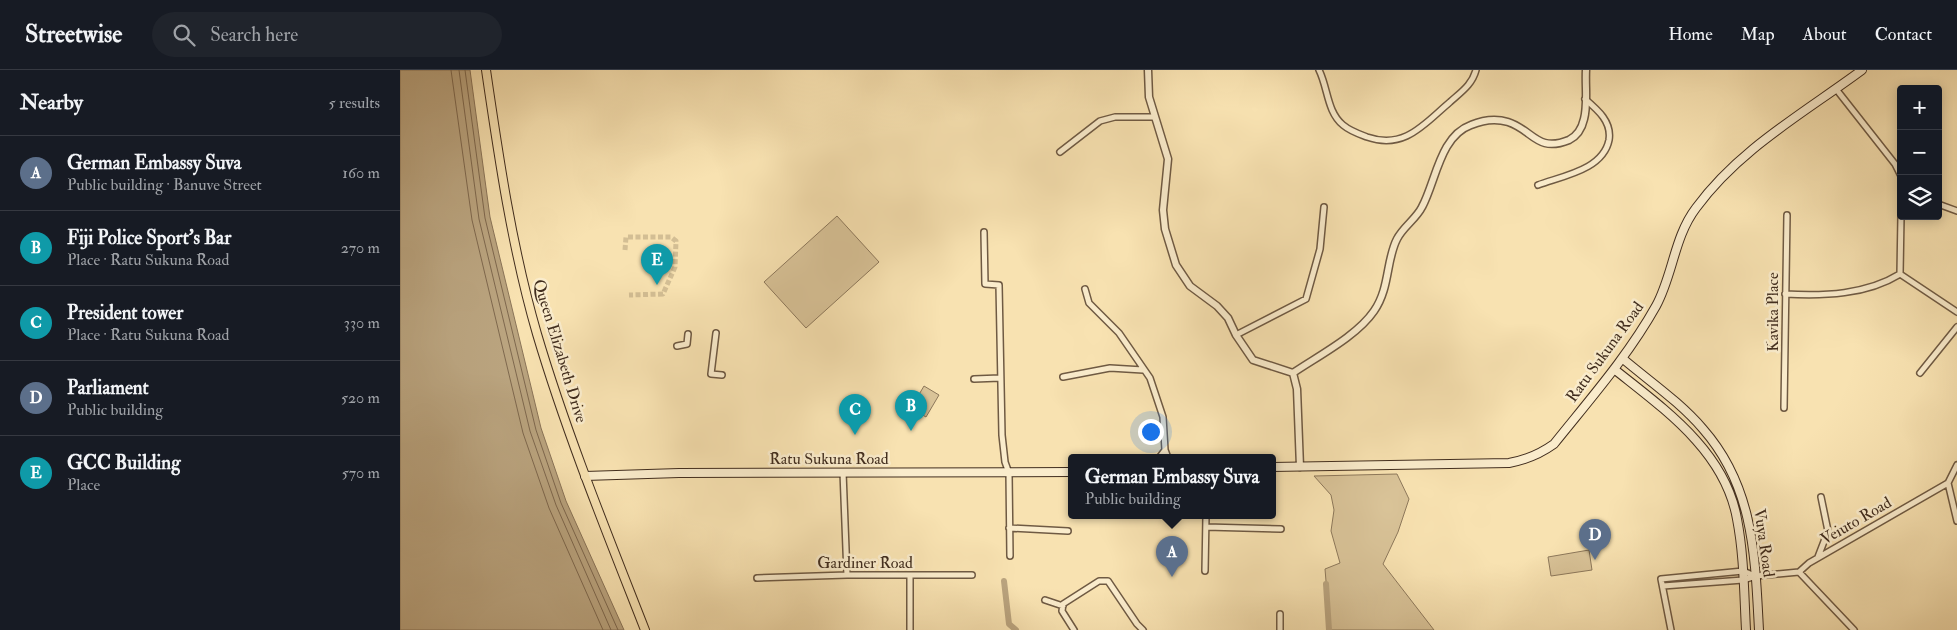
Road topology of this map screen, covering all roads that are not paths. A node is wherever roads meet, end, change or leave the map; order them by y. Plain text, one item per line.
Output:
1 (486, 70) edge
2 (1148, 70) edge
3 (1319, 70) edge
4 (1476, 70) edge
5 (1586, 70) edge
6 (1862, 70) edge
7 (1836, 89) junction
8 (1585, 99) junction
9 (1155, 118) junction
10 (1060, 152) dead end
11 (1900, 175) edge
12 (1538, 185) dead end
13 (1942, 205) edge
14 (1324, 207) dead end
15 (1957, 211) edge
16 (1787, 215) dead end
17 (1901, 220) edge
18 (984, 232) dead end
19 (1900, 274) junction
20 (1085, 289) dead end
21 (1785, 294) junction
22 (1957, 312) edge
23 (1957, 327) edge
24 (716, 333) dead end
25 (688, 334) dead end
26 (1236, 335) junction
27 (678, 346) dead end
28 (1622, 358) junction
29 (1614, 369) junction
30 (1143, 370) junction
31 (1293, 373) junction
32 (1920, 373) dead end
33 (722, 375) dead end
34 (1063, 376) dead end
35 (1000, 378) junction
36 (974, 379) dead end
37 (1784, 408) dead end
38 (1165, 450) junction
39 (1162, 454) edge
40 (1166, 454) edge
41 (1957, 465) edge
42 (1300, 467) junction
43 (1276, 468) edge
44 (842, 472) junction
45 (1068, 472) edge
46 (1010, 473) junction
47 (585, 476) junction
48 (1948, 484) junction
49 (1822, 496) dead end
50 (1206, 519) edge
51 (1957, 521) edge
52 (1206, 526) junction
53 (1009, 528) junction
54 (1281, 529) dead end
55 (1068, 531) dead end
56 (1010, 556) dead end
57 (1818, 558) junction
58 (1206, 571) dead end
59 (1743, 571) junction
60 (1799, 572) junction
61 (846, 575) junction
62 (910, 575) junction
63 (972, 575) dead end
64 (1756, 576) junction
65 (757, 578) dead end
66 (1743, 580) junction
67 (1663, 586) junction
68 (1045, 600) dead end
69 (1063, 606) junction
70 (1280, 614) dead end
71 (646, 630) edge
72 (910, 630) edge
73 (1074, 630) edge
74 (1143, 630) edge
75 (1280, 630) edge
76 (1671, 630) edge
77 (1746, 630) edge
78 (1759, 630) edge
79 (1854, 630) edge

1 - 47 main road, Queen Elizabeth Drive
2 - 9 street
3 - 4 street
5 - 8 street
6 - 7 main road, Ratu Sukuna Road
7 - 11 street
7 - 28 main road, Ratu Sukuna Road
8 - 12 street
8 - 31 street
9 - 10 street
9 - 26 street
13 - 15 street
14 - 26 street
16 - 21 street, Kavika Place
17 - 19 street
18 - 35 street
19 - 21 street
19 - 22 street
20 - 30 street
21 - 37 street, Kavika Place
23 - 32 street
24 - 33 street
25 - 27 street
26 - 31 street
28 - 29 main road, Ratu Sukuna Road
28 - 64 main road, Vuya Road
29 - 42 main road, Ratu Sukuna Road
29 - 59 main road, Vuya Road
30 - 34 street
30 - 38 street
31 - 42 street
35 - 36 street
35 - 46 street
38 - 39 street
38 - 40 street
41 - 48 street
42 - 43 main road, Ratu Sukuna Road
44 - 46 main road, Ratu Sukuna Road
44 - 47 main road, Ratu Sukuna Road
44 - 61 street
45 - 46 main road, Ratu Sukuna Road
46 - 53 street
47 - 71 main road, Queen Elizabeth Drive
48 - 51 street
48 - 57 street, Veiuto Road
49 - 57 street
50 - 52 street
52 - 54 street
52 - 58 street
53 - 55 street
53 - 56 street
57 - 60 street, Veiuto Road
59 - 64 street
59 - 66 main road, Vuya Road
59 - 67 street
60 - 64 street
60 - 79 street
61 - 62 street, Gardiner Road
61 - 65 street, Gardiner Road
62 - 63 street, Gardiner Road
62 - 72 street
64 - 66 street
64 - 78 main road, Vuya Road
66 - 67 street
66 - 77 main road, Vuya Road
67 - 76 street
68 - 69 street
69 - 73 street
69 - 74 street
70 - 75 street

